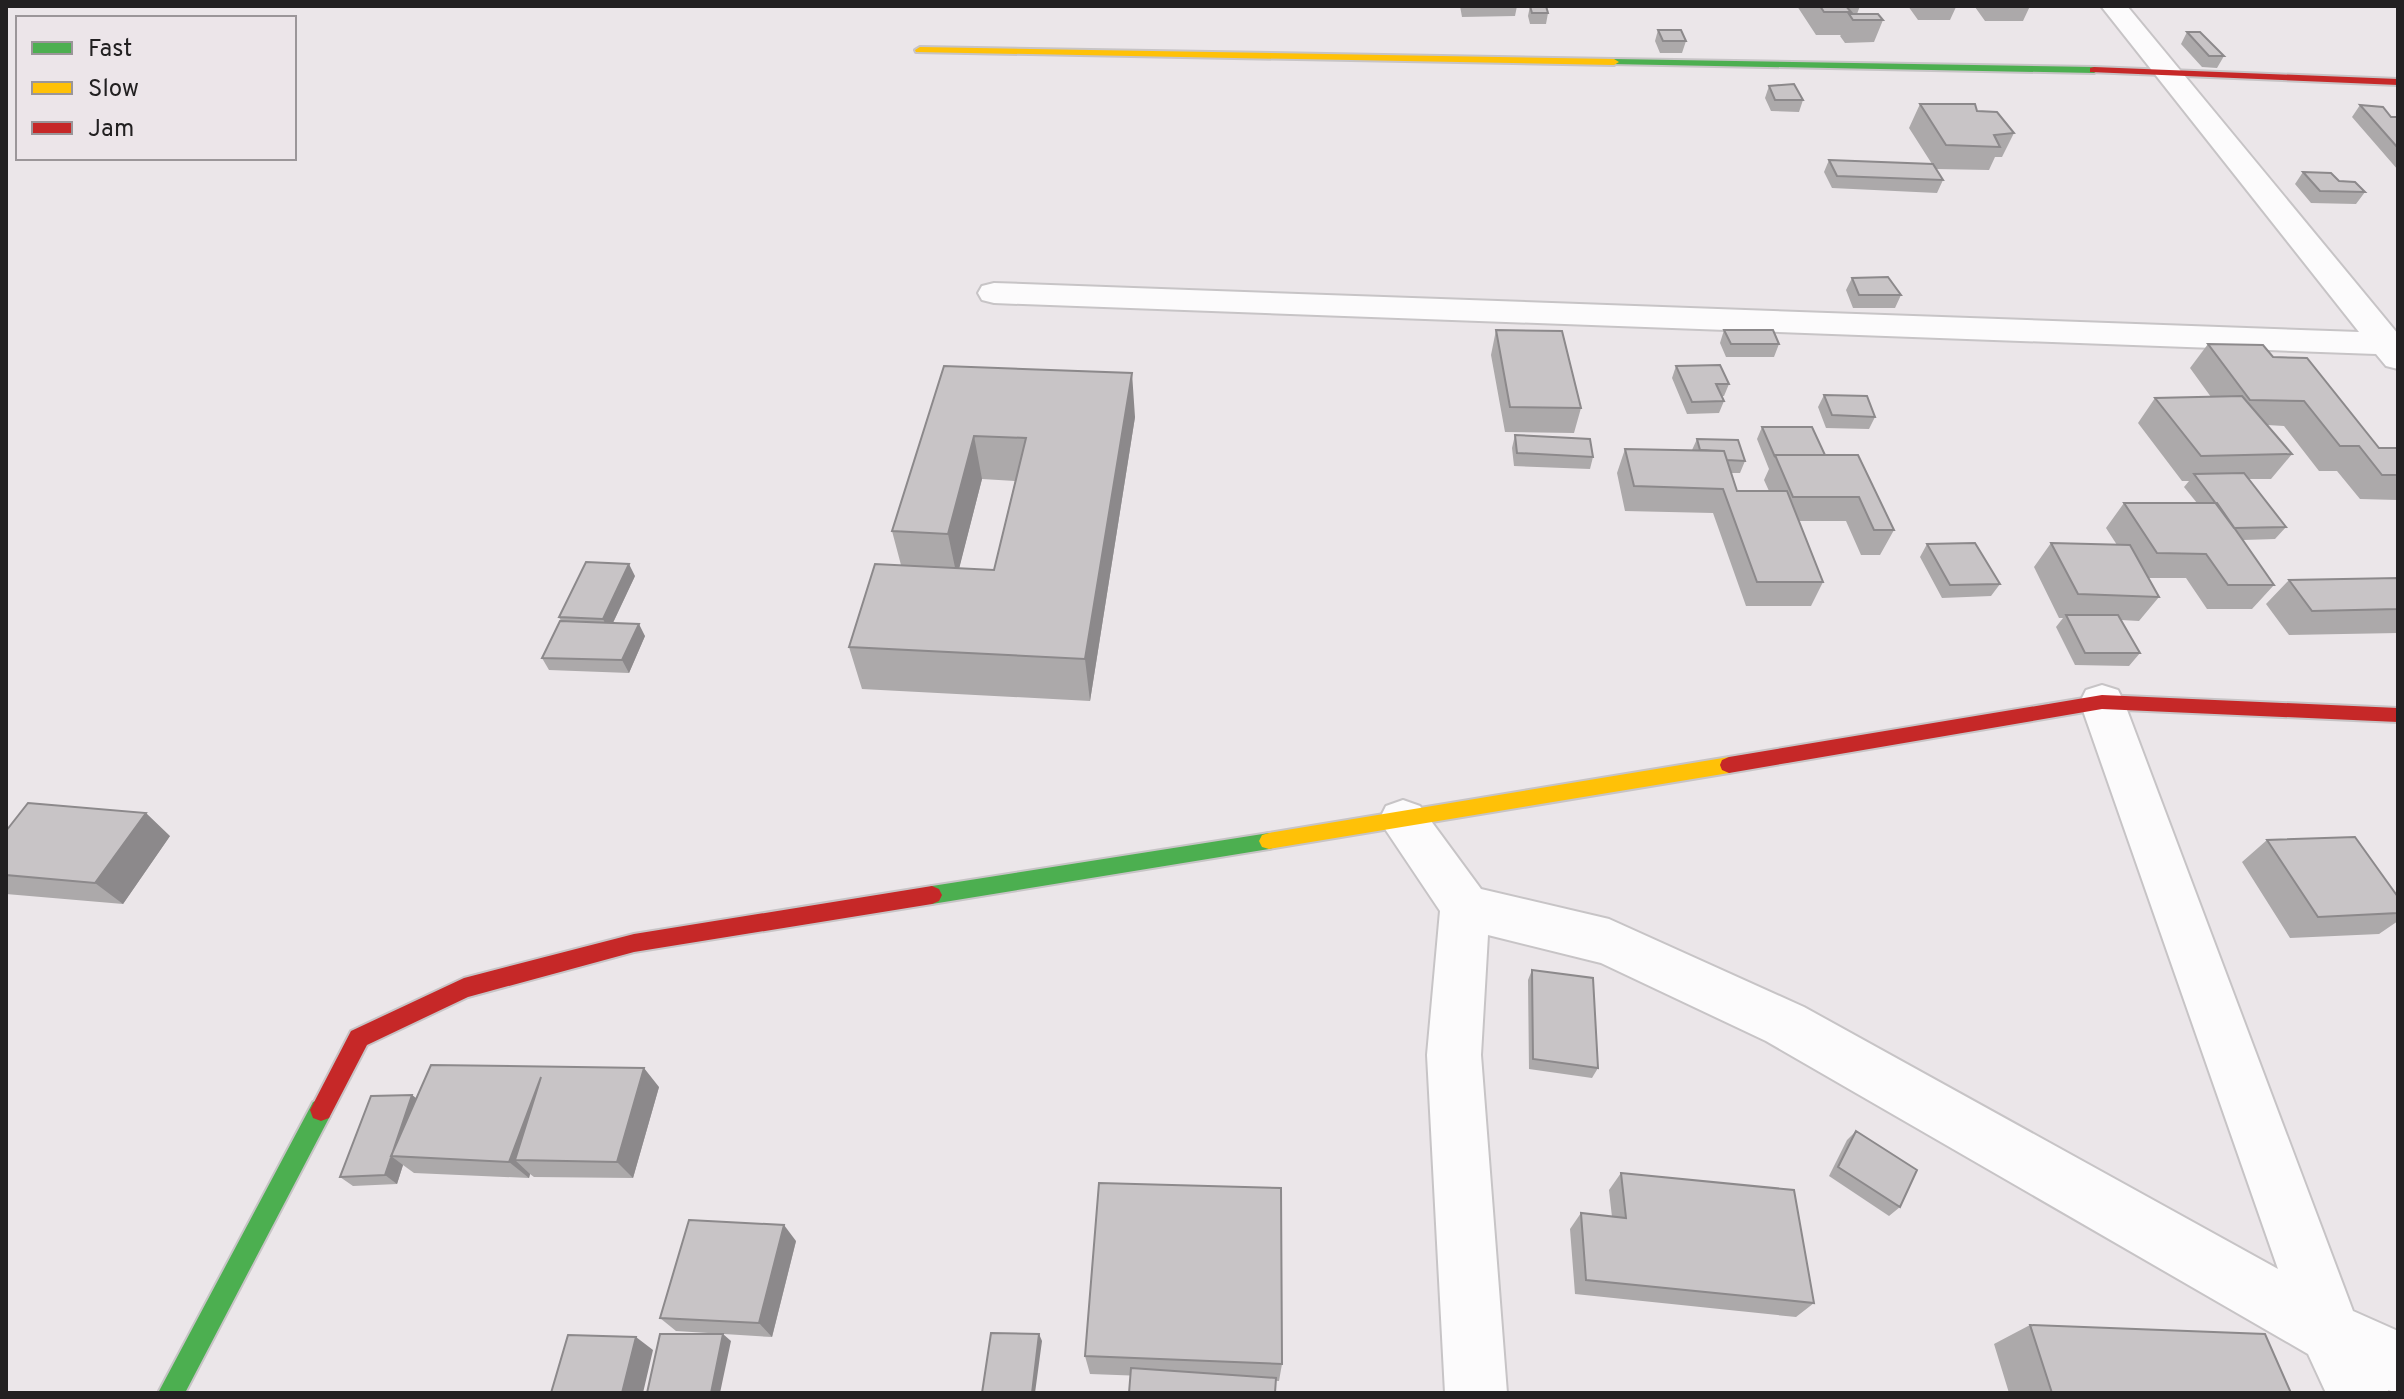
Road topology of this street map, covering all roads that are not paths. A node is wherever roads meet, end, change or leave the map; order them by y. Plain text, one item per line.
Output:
1 (2114, 6) edge
2 (920, 50) dead end
3 (2168, 71) junction
4 (2398, 82) edge
5 (994, 293) dead end
6 (2394, 349) edge
7 (2102, 702) junction
8 (2398, 715) edge
9 (1403, 820) junction
10 (1465, 907) junction
11 (2330, 1332) junction
12 (2398, 1363) edge
13 (171, 1393) edge
14 (1476, 1393) edge
15 (2358, 1393) edge

1 - 3 street
2 - 3 street
3 - 4 street
3 - 6 street
5 - 6 street
7 - 8 street
7 - 9 street
7 - 11 street
9 - 10 street
9 - 13 street
10 - 11 street
10 - 14 street
11 - 12 street
11 - 15 street

